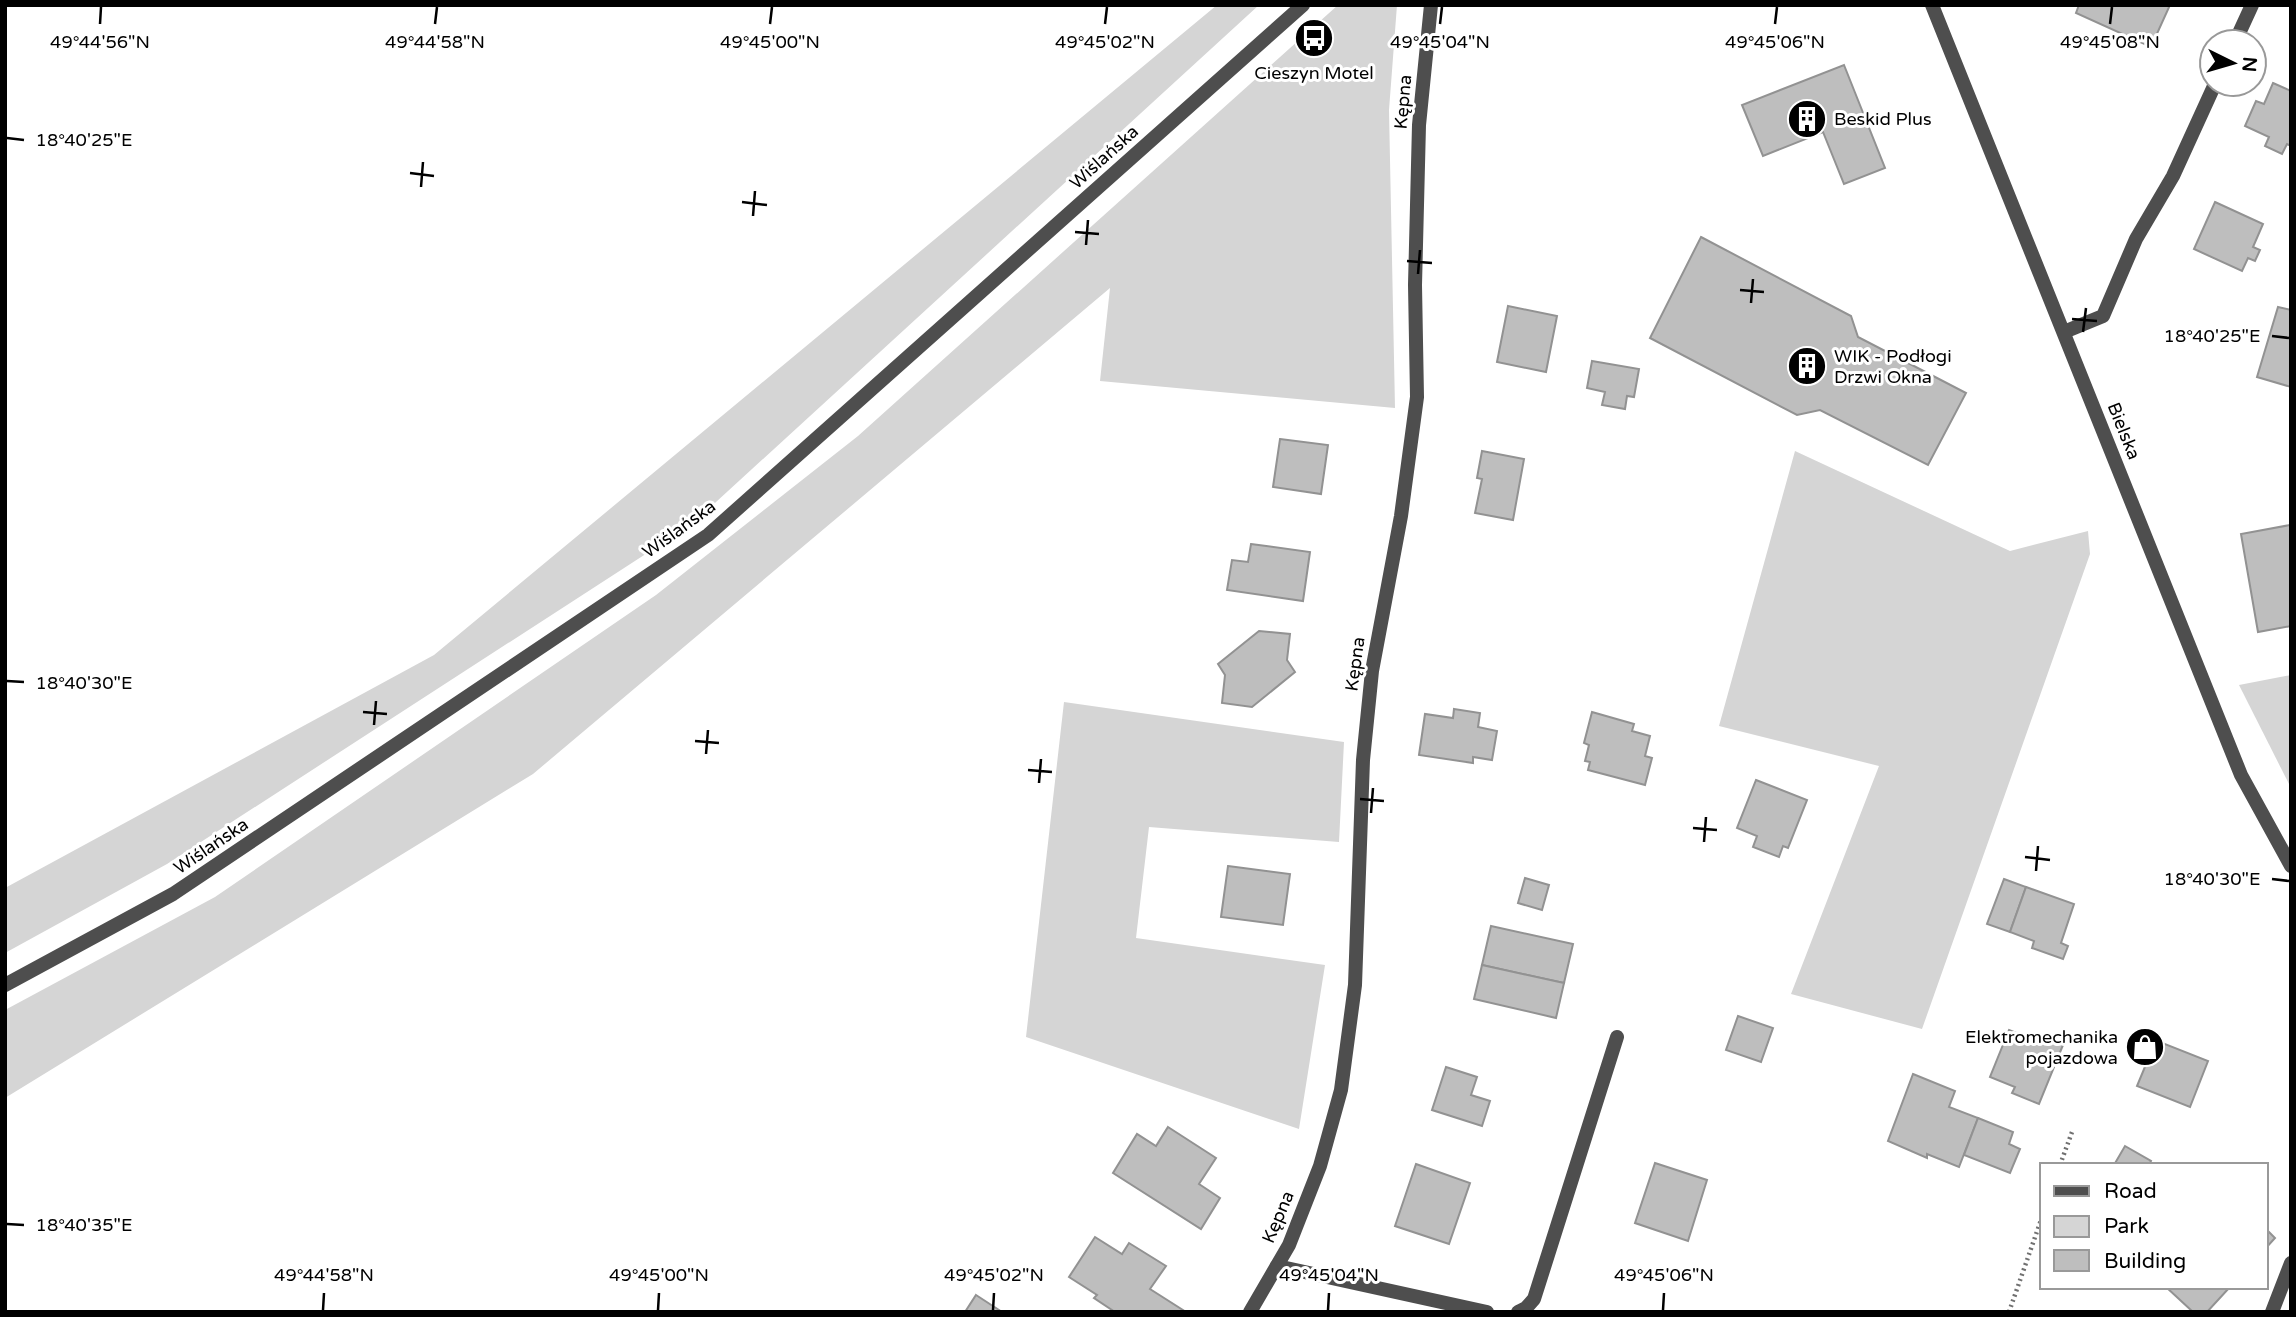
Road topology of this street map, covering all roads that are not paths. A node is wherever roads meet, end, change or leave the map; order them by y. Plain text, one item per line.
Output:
1 (1303, 5) edge
2 (1431, 5) edge
3 (1933, 5) edge
4 (2252, 5) edge
5 (2241, 28) edge
6 (2209, 98) edge
7 (2064, 332) junction
8 (2291, 866) edge
9 (5, 985) edge
10 (1618, 1038) dead end
11 (2291, 1263) edge
12 (1277, 1266) junction
13 (1250, 1312) edge
14 (1487, 1312) edge
15 (1518, 1312) edge
16 (2272, 1312) edge

1 - 9 street, Wiślańska
2 - 12 street, Kępna
3 - 7 street, Bielska
4 - 5 street
6 - 7 street
7 - 8 street, Bielska
10 - 15 street
11 - 16 street
12 - 13 street, Kępna
12 - 14 street

